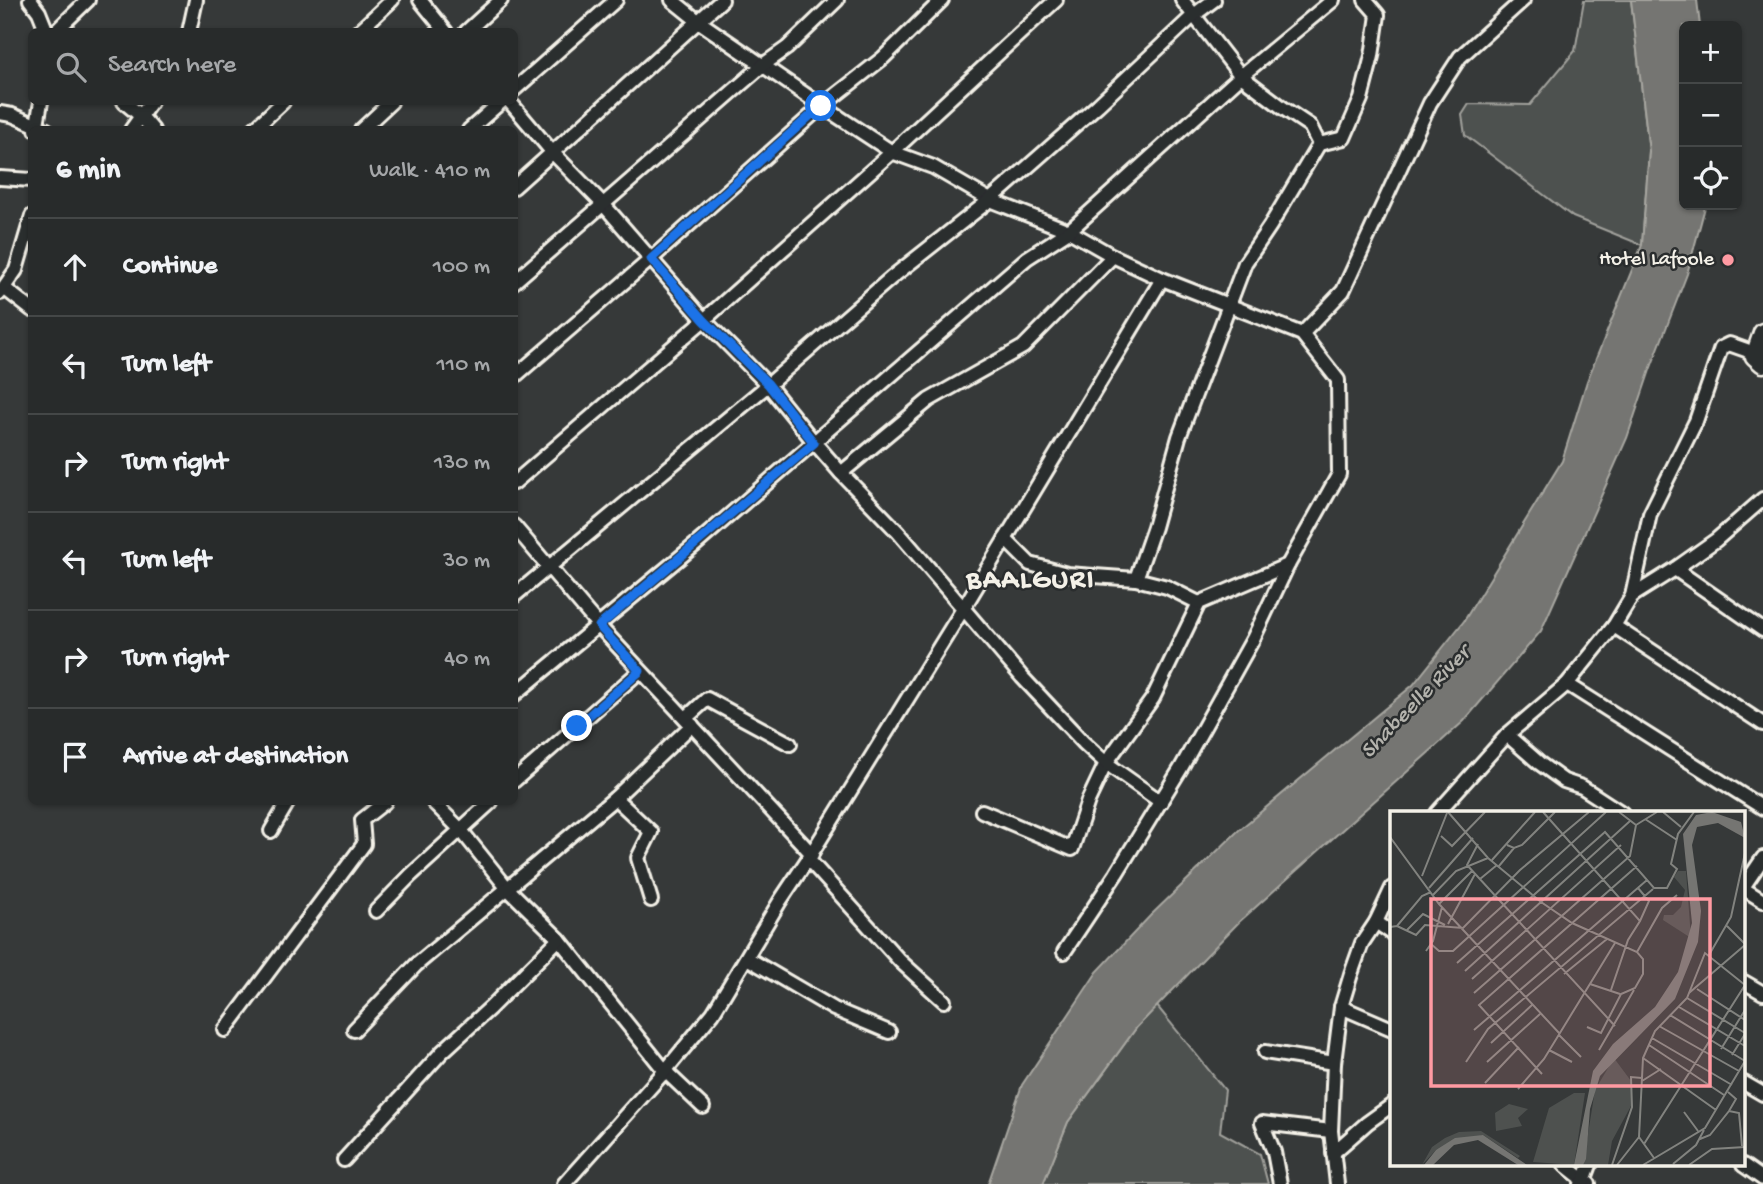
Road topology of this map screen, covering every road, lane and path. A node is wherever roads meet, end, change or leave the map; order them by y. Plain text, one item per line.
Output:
1 (30, 0) edge
2 (88, 0) edge
3 (196, 0) edge
4 (392, 0) edge
5 (420, 0) edge
6 (501, 0) edge
7 (616, 0) edge
8 (671, 0) edge
9 (722, 0) edge
10 (838, 0) edge
11 (942, 0) edge
12 (1056, 0) edge
13 (1182, 0) edge
14 (1214, 0) edge
15 (1333, 0) edge
16 (1365, 0) edge
17 (1523, 0) edge
18 (1194, 15) junction
19 (698, 21) junction
20 (45, 28) edge
21 (59, 28) edge
22 (190, 28) edge
23 (362, 28) edge
24 (443, 28) edge
25 (470, 28) edge
26 (763, 65) junction
27 (1241, 76) junction
28 (518, 86) edge
29 (41, 105) edge
30 (128, 105) edge
31 (149, 105) edge
32 (280, 105) edge
33 (388, 105) edge
34 (498, 105) edge
35 (513, 105) edge
36 (821, 106) junction
37 (0, 113) edge
38 (141, 116) junction
39 (35, 126) edge
40 (39, 126) edge
41 (134, 126) edge
42 (150, 126) edge
43 (257, 126) edge
44 (364, 126) edge
45 (474, 126) edge
46 (1319, 144) junction
47 (892, 152) junction
48 (553, 153) junction
49 (0, 178) edge
50 (28, 180) edge
51 (518, 184) edge
52 (990, 200) junction
53 (603, 204) junction
54 (28, 230) edge
55 (1069, 231) junction
56 (1113, 256) junction
57 (651, 259) junction
58 (518, 278) edge
59 (1162, 279) junction
60 (2, 290) edge
61 (1229, 304) junction
62 (28, 307) edge
63 (704, 320) junction
64 (1763, 333) edge
65 (1302, 334) junction
66 (1759, 360) edge
67 (518, 374) edge
68 (768, 384) junction
69 (814, 443) junction
70 (841, 473) junction
71 (518, 480) edge
72 (1763, 499) edge
73 (518, 531) edge
74 (1004, 539) junction
75 (1288, 565) junction
76 (549, 566) junction
77 (1675, 569) junction
78 (1136, 579) junction
79 (518, 593) edge
80 (1632, 596) junction
81 (1199, 603) junction
82 (963, 609) junction
83 (599, 626) junction
84 (1614, 626) junction
85 (1763, 630) edge
86 (640, 671) junction
87 (1566, 684) junction
88 (518, 692) edge
89 (689, 722) junction
90 (1763, 724) edge
91 (1507, 736) junction
92 (790, 744) dead end
93 (1107, 763) junction
94 (518, 778) edge
95 (615, 798) junction
96 (1161, 802) junction
97 (286, 805) edge
98 (381, 805) edge
99 (436, 805) edge
100 (488, 805) edge
101 (1763, 808) edge
102 (982, 811) dead end
103 (1443, 811) edge
104 (1619, 811) edge
105 (460, 829) junction
106 (271, 831) dead end
107 (810, 857) junction
108 (1763, 858) edge
109 (1746, 885) edge
110 (508, 889) junction
111 (1746, 889) edge
112 (1390, 892) edge
113 (651, 900) dead end
114 (1763, 901) edge
115 (376, 911) dead end
116 (1376, 922) junction
117 (1390, 932) edge
118 (559, 939) junction
119 (1064, 952) dead end
120 (747, 958) junction
121 (1746, 983) edge
122 (1763, 993) edge
123 (944, 1001) dead end
124 (1341, 1007) junction
125 (1390, 1028) edge
126 (225, 1030) dead end
127 (354, 1030) dead end
128 (889, 1032) dead end
129 (1265, 1052) dead end
130 (1334, 1063) junction
131 (665, 1071) junction
132 (1746, 1084) edge
133 (1763, 1094) edge
134 (1390, 1106) edge
135 (703, 1107) dead end
136 (1331, 1131) junction
137 (1333, 1153) junction
138 (344, 1160) dead end
139 (1566, 1166) edge
140 (1590, 1166) edge
141 (1744, 1166) edge
142 (1763, 1179) edge
143 (1585, 1183) edge
144 (564, 1184) edge
145 (1280, 1184) edge
146 (1337, 1184) edge

1 - 20 street
2 - 21 street
3 - 22 street
4 - 23 street
5 - 24 street
6 - 25 street
7 - 28 street
8 - 19 street
9 - 19 street
10 - 26 street
11 - 36 street
12 - 47 street
13 - 18 street
14 - 18 street
15 - 27 street
16 - 46 street
17 - 65 street
18 - 27 street
18 - 52 street
19 - 26 street
19 - 48 street
26 - 36 street
26 - 53 street
27 - 46 street
27 - 55 street
29 - 40 street
30 - 38 street
31 - 38 street
32 - 43 street
33 - 44 street
34 - 45 street
35 - 48 street
36 - 47 street
36 - 57 street
37 - 39 street
38 - 41 street
38 - 42 street
46 - 61 street
47 - 52 street
47 - 63 street
48 - 51 street
48 - 53 street
49 - 50 street
52 - 55 street
52 - 68 street
53 - 57 street
53 - 58 street
54 - 60 street
55 - 56 street
55 - 69 street
56 - 59 street
56 - 70 street
57 - 63 street
57 - 67 street
59 - 61 street
59 - 74 street
60 - 62 street
61 - 65 street
61 - 78 street
63 - 68 street
63 - 71 street
64 - 66 street
65 - 75 street
66 - 80 street
68 - 69 street
68 - 76 street
69 - 70 street
69 - 83 street
70 - 82 street
72 - 77 street
73 - 76 street
74 - 78 street
74 - 82 street
75 - 81 street
75 - 96 street
76 - 79 street
76 - 83 street
77 - 80 street
77 - 85 street
78 - 81 street
80 - 84 street
81 - 93 street
82 - 93 street
82 - 107 street
83 - 86 street
83 - 88 street
84 - 87 street
84 - 90 street
86 - 89 street
86 - 94 street
87 - 91 street
87 - 101 street
89 - 92 street
89 - 95 street
89 - 107 street
91 - 103 street
91 - 104 street
93 - 96 street
93 - 102 street
95 - 110 street
95 - 113 street
96 - 119 street
97 - 106 street
98 - 126 street
99 - 105 street
100 - 105 street
105 - 110 street
105 - 115 street
107 - 120 street
107 - 123 street
108 - 109 street
110 - 118 street
110 - 127 street
111 - 114 street
112 - 116 street
116 - 117 street
116 - 124 street
118 - 131 street
118 - 138 street
120 - 128 street
120 - 131 street
121 - 122 street
124 - 125 street
124 - 130 street
129 - 130 street
130 - 136 street
131 - 135 street
131 - 144 street
132 - 133 street
134 - 137 street
136 - 137 street
136 - 145 street
137 - 146 street
139 - 143 street
140 - 143 street
141 - 142 street

